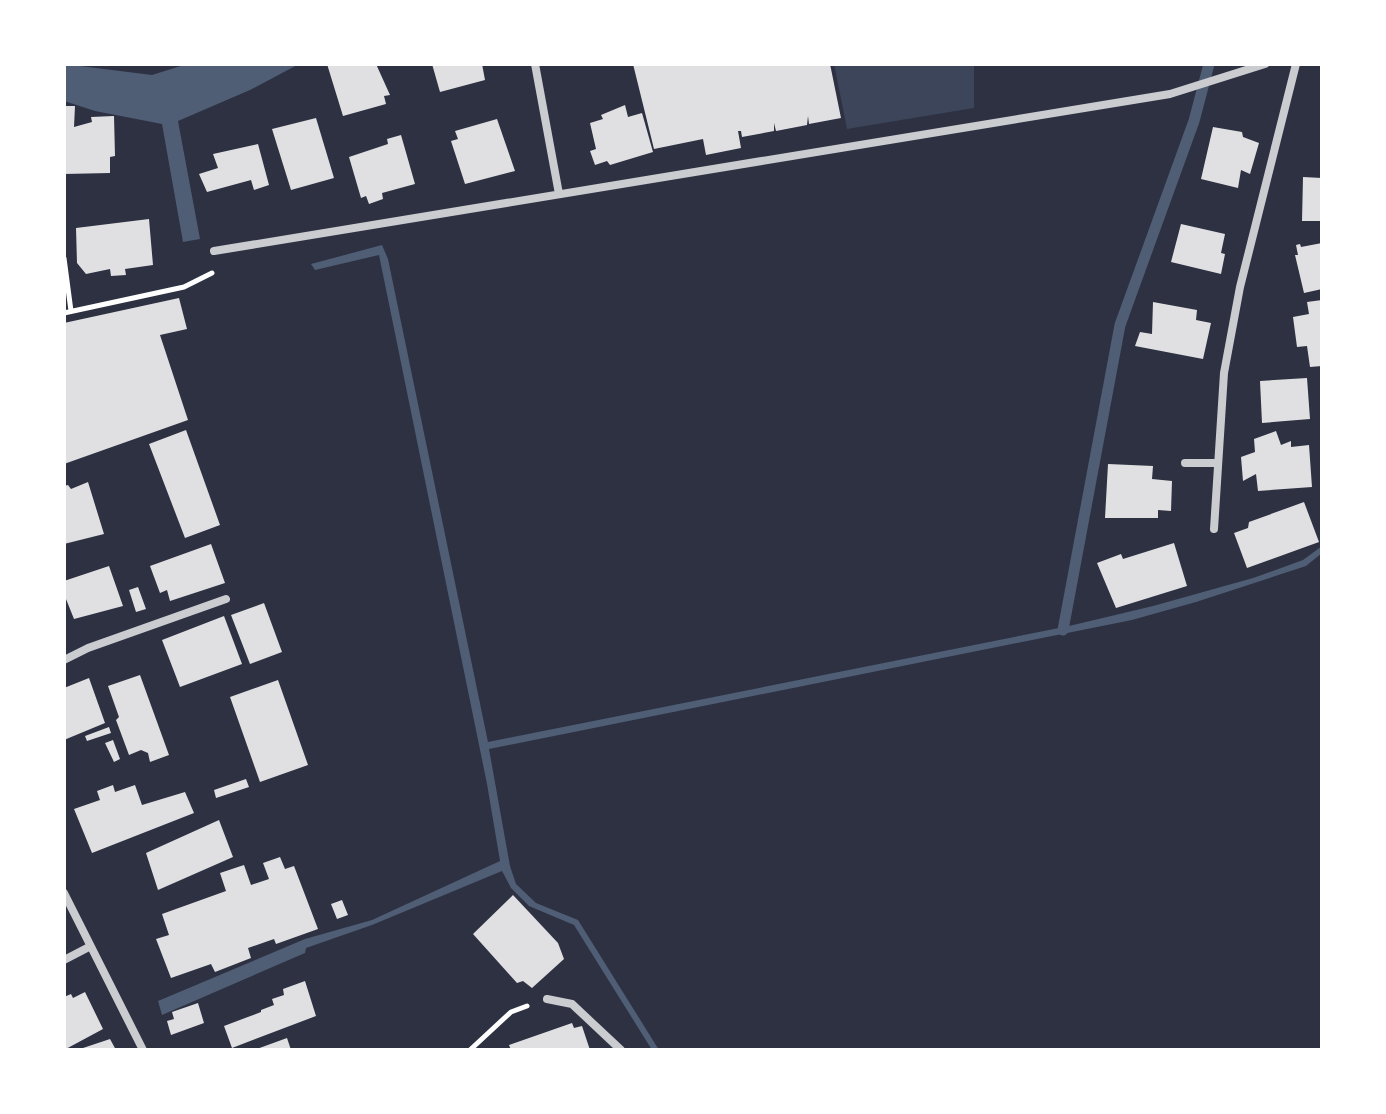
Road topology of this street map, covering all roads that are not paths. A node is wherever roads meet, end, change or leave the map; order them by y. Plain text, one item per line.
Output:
1 (535, 64) edge
2 (1265, 64) edge
3 (1296, 64) edge
4 (559, 194) junction
5 (214, 251) dead end
6 (1185, 463) dead end
7 (1217, 463) junction
8 (1214, 529) dead end
9 (226, 599) dead end
10 (64, 660) edge
11 (64, 893) edge
12 (89, 947) junction
13 (64, 960) edge
14 (547, 999) road end
15 (143, 1050) edge
16 (621, 1050) edge

1 - 4 street
2 - 4 street
3 - 7 street
4 - 5 street
6 - 7 street
7 - 8 street
9 - 10 street
11 - 12 street
12 - 13 street
12 - 15 street
14 - 16 street

